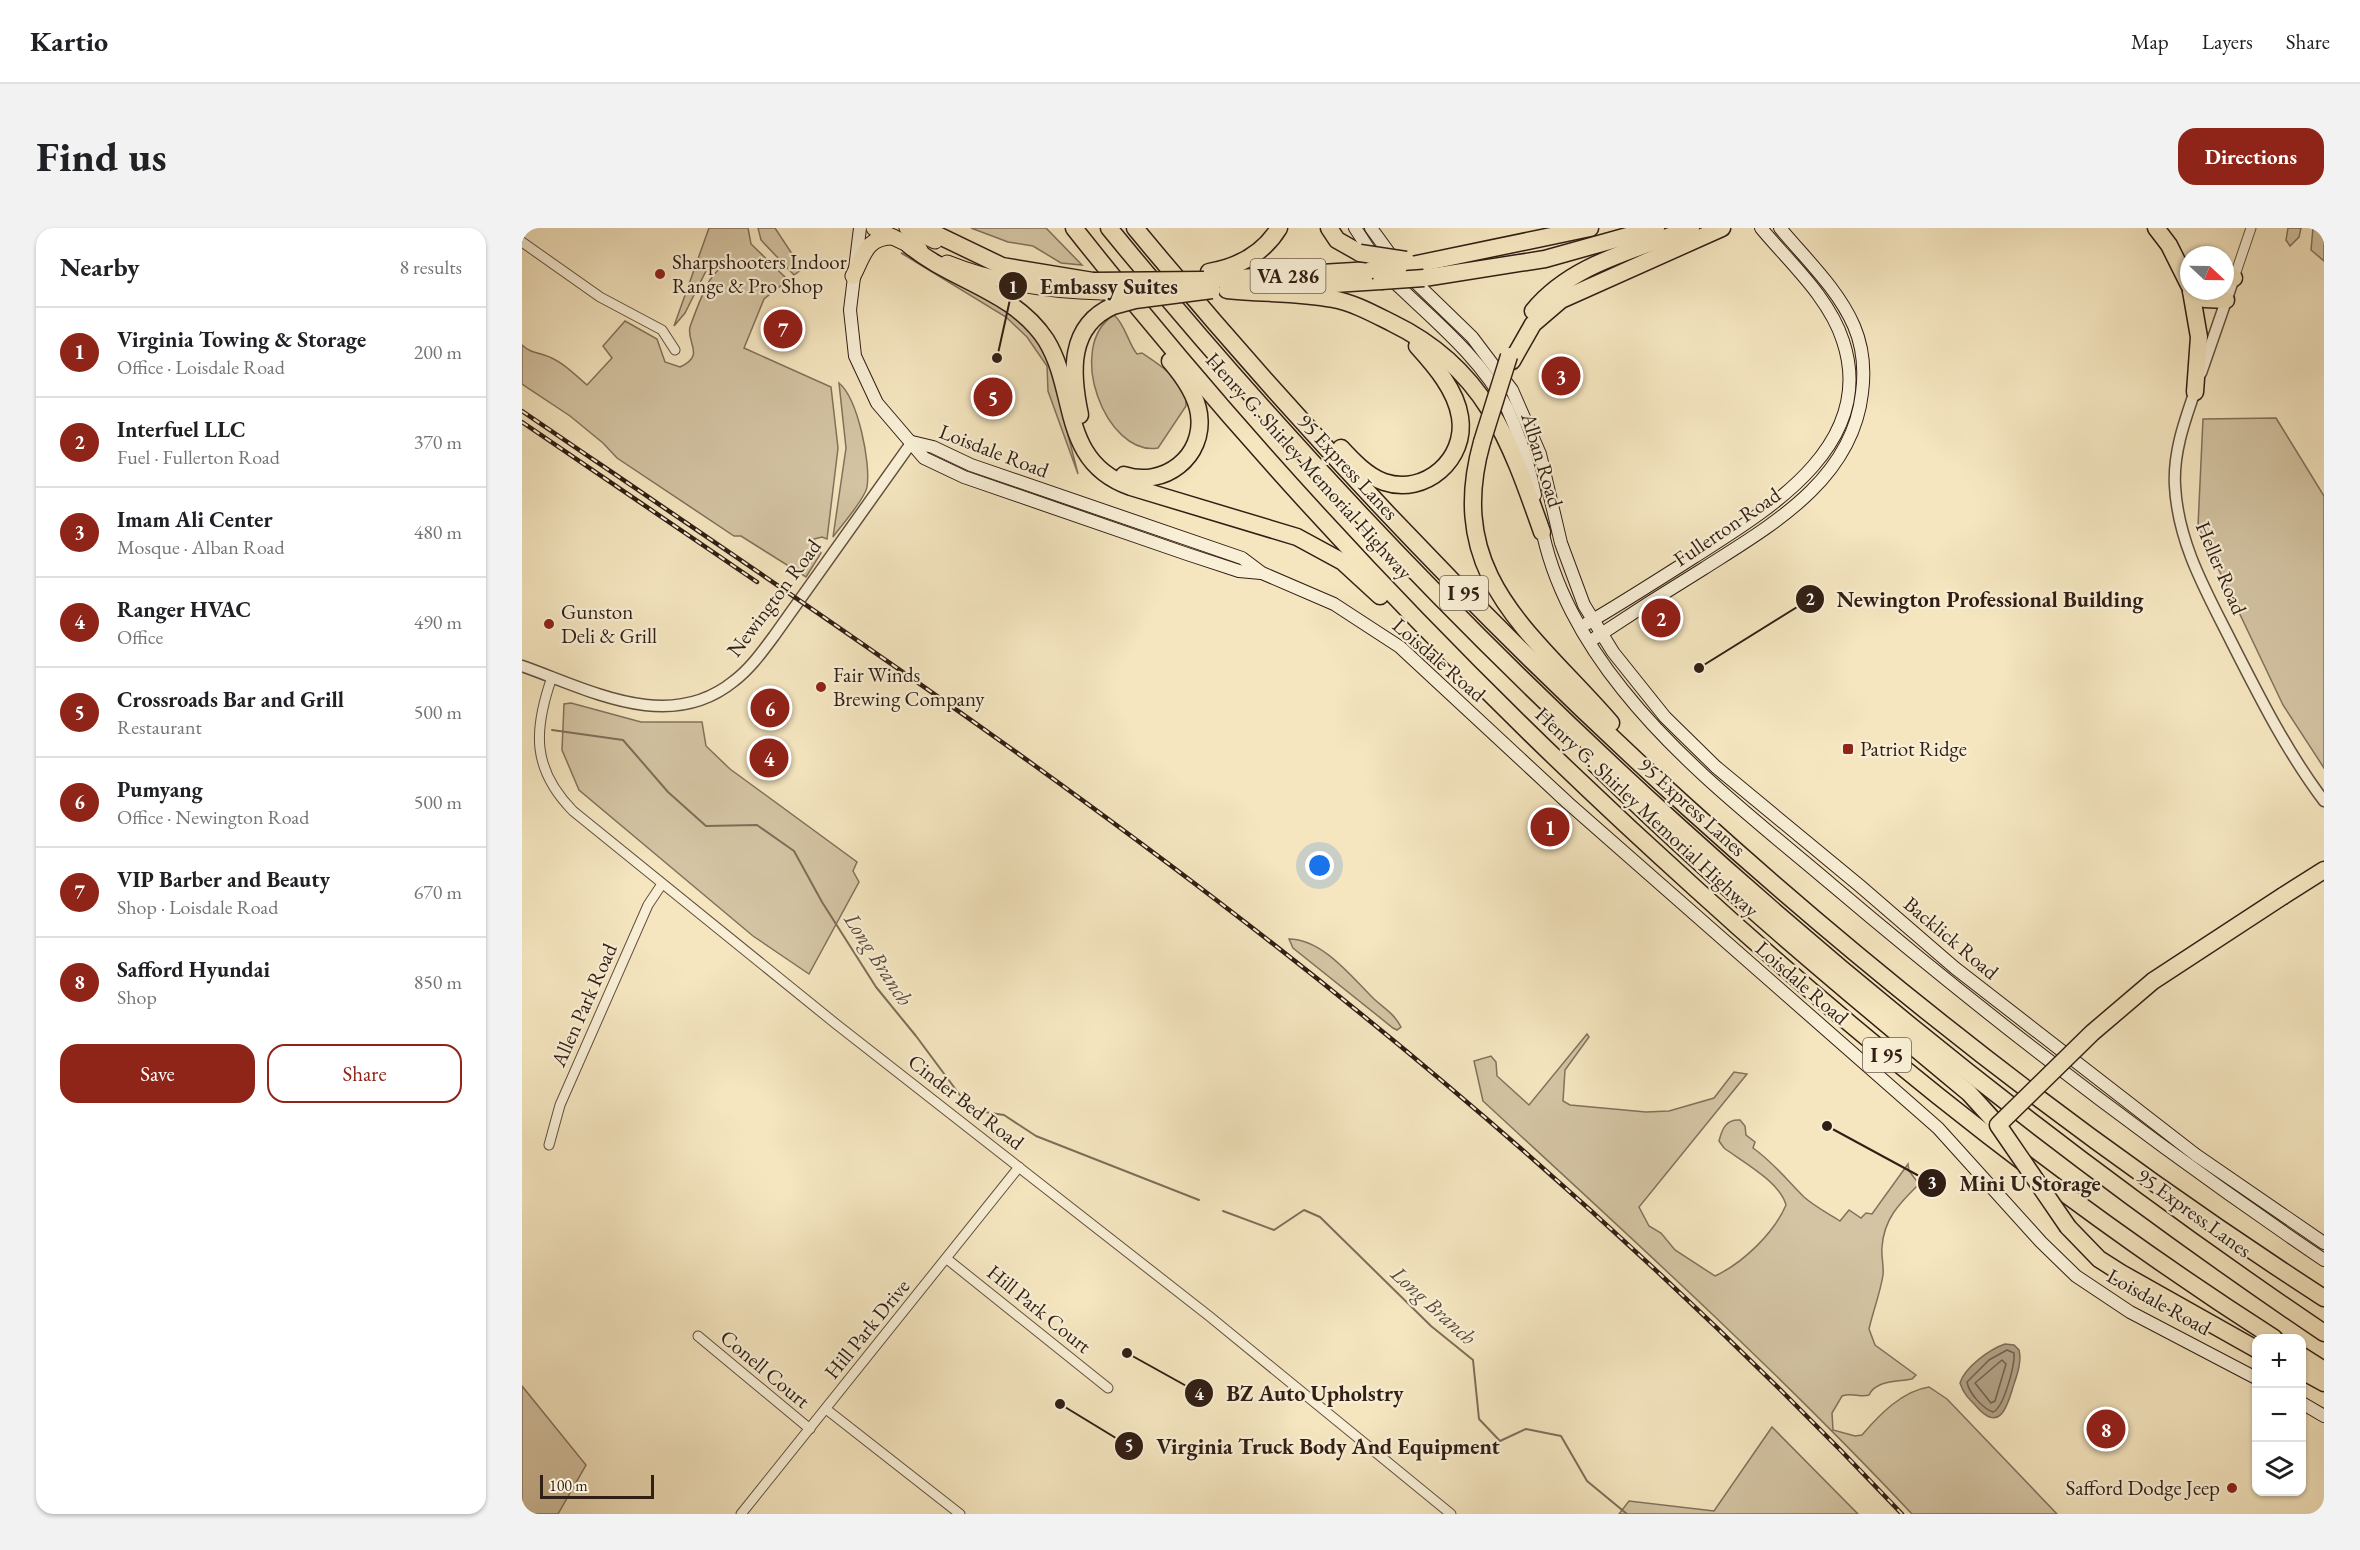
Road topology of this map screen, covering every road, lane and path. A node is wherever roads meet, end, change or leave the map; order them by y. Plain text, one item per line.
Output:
1 (860, 228) edge
2 (874, 228) edge
3 (923, 228) edge
4 (1109, 228) edge
5 (1135, 228) edge
6 (1149, 228) edge
7 (1279, 228) edge
8 (1329, 228) edge
9 (1355, 228) edge
10 (1371, 228) edge
11 (1590, 228) edge
12 (1656, 228) edge
13 (1691, 228) edge
14 (1722, 228) edge
15 (1761, 228) edge
16 (1780, 228) edge
17 (2156, 228) edge
18 (2252, 228) edge
19 (1074, 230) edge
20 (908, 236) edge
21 (893, 237) junction
22 (522, 242) edge
23 (2169, 245) junction
24 (2180, 253) edge
25 (1002, 266) junction
26 (1407, 266) junction
27 (2234, 266) edge
28 (2180, 267) edge
29 (1380, 275) junction
30 (854, 276) junction
31 (1211, 283) junction
32 (1097, 286) junction
33 (1185, 288) junction
34 (2193, 300) edge
35 (2226, 300) edge
36 (1137, 306) junction
37 (1390, 322) junction
38 (675, 350) dead end
39 (1510, 358) junction
40 (1269, 385) junction
41 (2195, 392) junction
42 (912, 442) junction
43 (1542, 532) junction
44 (1593, 620) junction
45 (1581, 627) junction
46 (1601, 634) junction
47 (1437, 640) junction
48 (1589, 642) junction
49 (1500, 658) junction
50 (522, 666) edge
51 (552, 677) junction
52 (1669, 790) junction
53 (2324, 801) edge
54 (2324, 870) edge
55 (662, 884) junction
56 (1998, 1125) junction
57 (549, 1145) dead end
58 (1019, 1167) junction
59 (2324, 1243) edge
60 (947, 1259) junction
61 (2324, 1260) edge
62 (2324, 1298) edge
63 (2324, 1333) edge
64 (2268, 1334) edge
65 (698, 1336) dead end
66 (2252, 1346) edge
67 (2306, 1359) edge
68 (2324, 1370) edge
69 (2306, 1374) edge
70 (2252, 1376) edge
71 (2324, 1383) edge
72 (1108, 1388) dead end
73 (2306, 1406) edge
74 (826, 1409) junction
75 (2324, 1416) edge
76 (810, 1429) junction
77 (741, 1514) edge
78 (960, 1514) edge
79 (1451, 1514) edge

1 - 30 main road, Loisdale Road
2 - 21 highway, VA 286
3 - 25 highway
4 - 49 highway, 95 Express Lanes
5 - 33 highway, Henry G. Shirley Memorial Highway / I 95
6 - 33 highway
7 - 31 highway
8 - 26 highway, bridge
9 - 29 main road, Alban Road
10 - 26 main road, Alban Road
11 - 26 highway, VA 286
12 - 29 highway, VA 286, bridge
13 - 39 highway
14 - 39 highway
15 - 44 main road, Fullerton Road
16 - 46 main road, Fullerton Road
17 - 23 highway
18 - 27 street, Heller Road
19 - 36 highway, Henry G. Shirley Memorial Highway / I 95
20 - 21 highway, VA 286
20 - 25 highway, VA 286
20 - 32 highway, VA 286
20 - 47 highway
21 - 30 highway
22 - 38 street
23 - 24 highway
23 - 28 highway
25 - 32 highway, VA 286
26 - 29 highway, VA 286, bridge
26 - 44 main road, Alban Road
29 - 31 highway, VA 286
29 - 31 highway, VA 286
29 - 43 main road, Alban Road
30 - 42 main road, Loisdale Road
31 - 32 highway, VA 286, bridge
31 - 32 highway, VA 286, bridge
31 - 36 highway, bridge
31 - 37 highway
33 - 40 highway, Henry G. Shirley Memorial Highway / I 95
34 - 41 highway
35 - 41 street, Heller Road
36 - 47 highway, Henry G. Shirley Memorial Highway / I 95
37 - 40 highway
37 - 43 highway
39 - 52 highway, bridge
40 - 52 highway, Henry G. Shirley Memorial Highway / I 95
41 - 53 street, Heller Road
42 - 51 street, Newington Road
42 - 70 main road, Loisdale Road
43 - 45 main road, Alban Road
44 - 45 main road, Fullerton Road
44 - 46 main road, Backlick Road
45 - 48 main road, Alban Road
46 - 48 main road, Fullerton Road
46 - 59 main road, Backlick Road
47 - 64 highway, Henry G. Shirley Memorial Highway / I 95
48 - 61 main road, Backlick Road
49 - 56 highway
49 - 63 highway, 95 Express Lanes
50 - 51 street, Newington Road
51 - 55 street, Cinder Bed Road
52 - 62 highway, Henry G. Shirley Memorial Highway / I 95
54 - 56 highway, bridge
55 - 57 street, Allen Park Road
55 - 58 street, Cinder Bed Road
56 - 66 highway, bridge
58 - 60 street, Hill Park Drive
58 - 79 street, Cinder Bed Road
60 - 72 street, Hill Park Court
60 - 74 street, Hill Park Drive
65 - 76 street, Conell Court
67 - 68 highway
69 - 71 highway
73 - 75 main road
74 - 76 street, Hill Park Drive
74 - 78 street
76 - 77 street, Hill Park Drive

